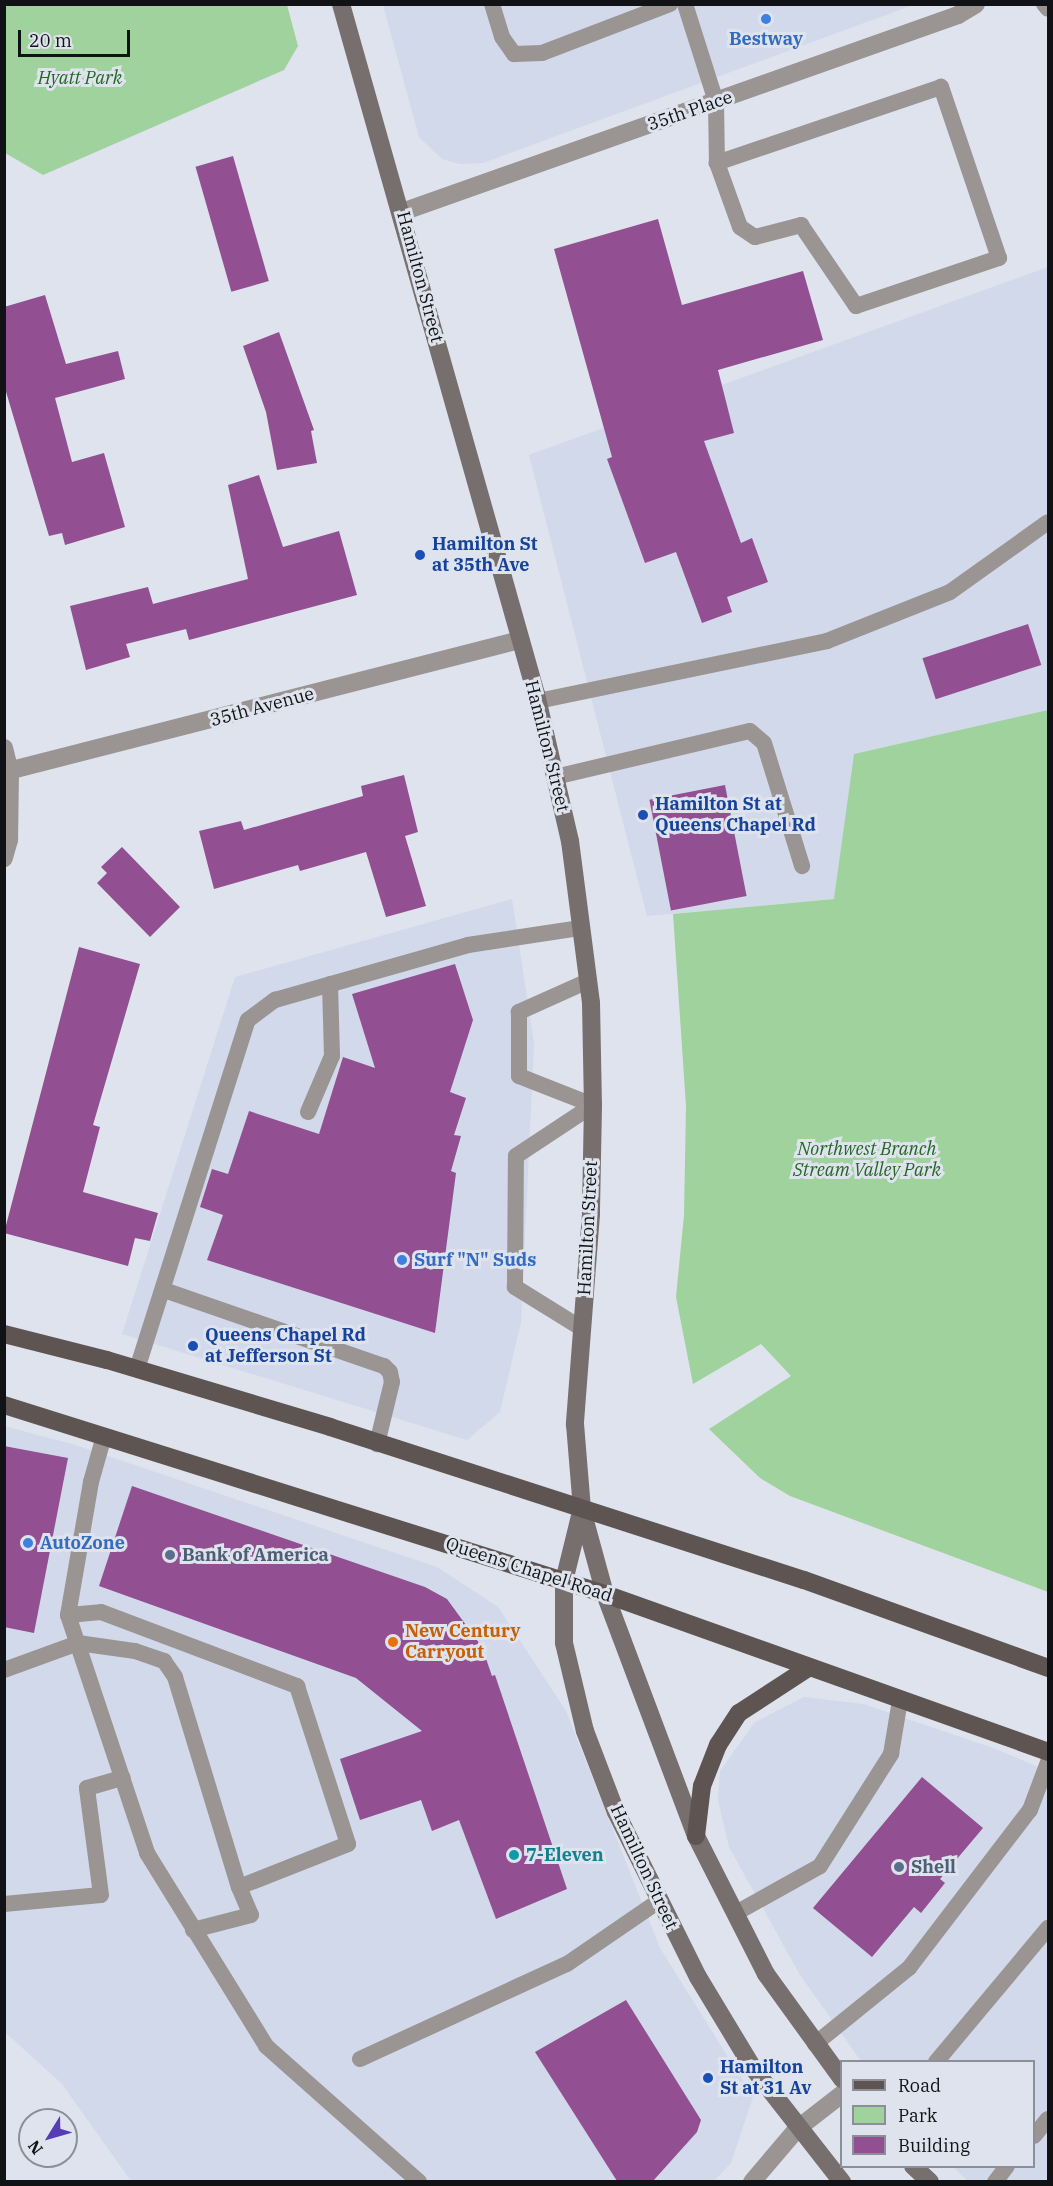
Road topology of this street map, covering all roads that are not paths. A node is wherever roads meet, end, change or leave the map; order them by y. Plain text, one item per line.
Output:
1 (341, 4) edge
2 (492, 4) edge
3 (670, 4) edge
4 (685, 4) edge
5 (975, 4) edge
6 (1044, 4) edge
7 (1048, 9) edge
8 (716, 102) junction
9 (717, 163) junction
10 (402, 212) junction
11 (1048, 522) edge
12 (520, 640) junction
13 (538, 701) junction
14 (4, 748) edge
15 (7, 772) edge
16 (555, 777) junction
17 (4, 858) edge
18 (802, 866) dead end
19 (581, 928) junction
20 (588, 981) junction
21 (330, 984) junction
22 (593, 1105) junction
23 (308, 1112) dead end
24 (164, 1290) junction
25 (581, 1328) junction
26 (4, 1334) edge
27 (137, 1369) junction
28 (4, 1405) edge
29 (104, 1436) junction
30 (377, 1444) junction
31 (582, 1510) junction
32 (564, 1581) junction
33 (605, 1594) junction
34 (68, 1615) junction
35 (78, 1643) junction
36 (808, 1668) junction
37 (1048, 1668) edge
38 (4, 1670) edge
39 (900, 1700) junction
40 (1048, 1752) edge
41 (1048, 1762) edge
42 (123, 1778) junction
43 (696, 1836) junction
44 (239, 1887) junction
45 (659, 1901) junction
46 (4, 1904) edge
47 (736, 1913) junction
48 (1048, 1928) edge
49 (193, 1930) junction
50 (815, 2044) junction
51 (360, 2059) dead end
52 (937, 2060) edge
53 (840, 2076) edge
54 (840, 2096) edge
55 (1048, 2119) edge
56 (797, 2129) junction
57 (1035, 2135) edge
58 (915, 2168) edge
59 (1006, 2168) edge
60 (419, 2181) edge
61 (752, 2181) edge
62 (842, 2181) edge
63 (930, 2181) edge
64 (995, 2181) edge

1 - 10 main road, Hamilton Street
2 - 3 lane
4 - 8 lane
5 - 8 street, 35th Place
6 - 7 lane
8 - 9 lane
8 - 10 street, 35th Place
9 - 9 lane
10 - 12 main road, Hamilton Street
11 - 13 lane
12 - 13 main road, Hamilton Street
12 - 15 street, 35th Avenue
13 - 16 main road, Hamilton Street
14 - 15 street
15 - 17 street
16 - 18 lane
16 - 19 main road, Hamilton Street
19 - 20 main road, Hamilton Street
19 - 21 lane
20 - 22 main road, Hamilton Street
20 - 22 lane
21 - 23 lane
21 - 24 lane
22 - 25 main road, Hamilton Street
22 - 25 lane
24 - 27 lane
24 - 30 lane
25 - 31 main road, Hamilton Street
26 - 27 main road
27 - 30 main road
28 - 29 main road, Queens Chapel Road
29 - 32 main road, Queens Chapel Road
29 - 34 lane
30 - 31 main road
31 - 32 main road, Hamilton Street
31 - 33 main road, Hamilton Street
31 - 37 main road
32 - 33 main road, Queens Chapel Road
32 - 45 main road, Hamilton Street
33 - 36 main road, Queens Chapel Road
33 - 43 main road, Hamilton Street
34 - 35 lane
34 - 44 lane
35 - 38 lane
35 - 42 lane
35 - 44 lane
36 - 39 main road, Queens Chapel Road
36 - 43 main road
39 - 40 main road, Queens Chapel Road
39 - 47 lane
41 - 50 lane
42 - 46 lane
42 - 49 lane
43 - 47 main road, Hamilton Street
44 - 49 lane
45 - 51 lane
45 - 56 main road, Hamilton Street
47 - 50 main road, Hamilton Street
48 - 52 lane
49 - 60 lane
50 - 53 main road, Hamilton Street
54 - 56 street
55 - 57 lane
56 - 61 street
56 - 62 main road, Hamilton Street
58 - 63 main road
59 - 64 lane

